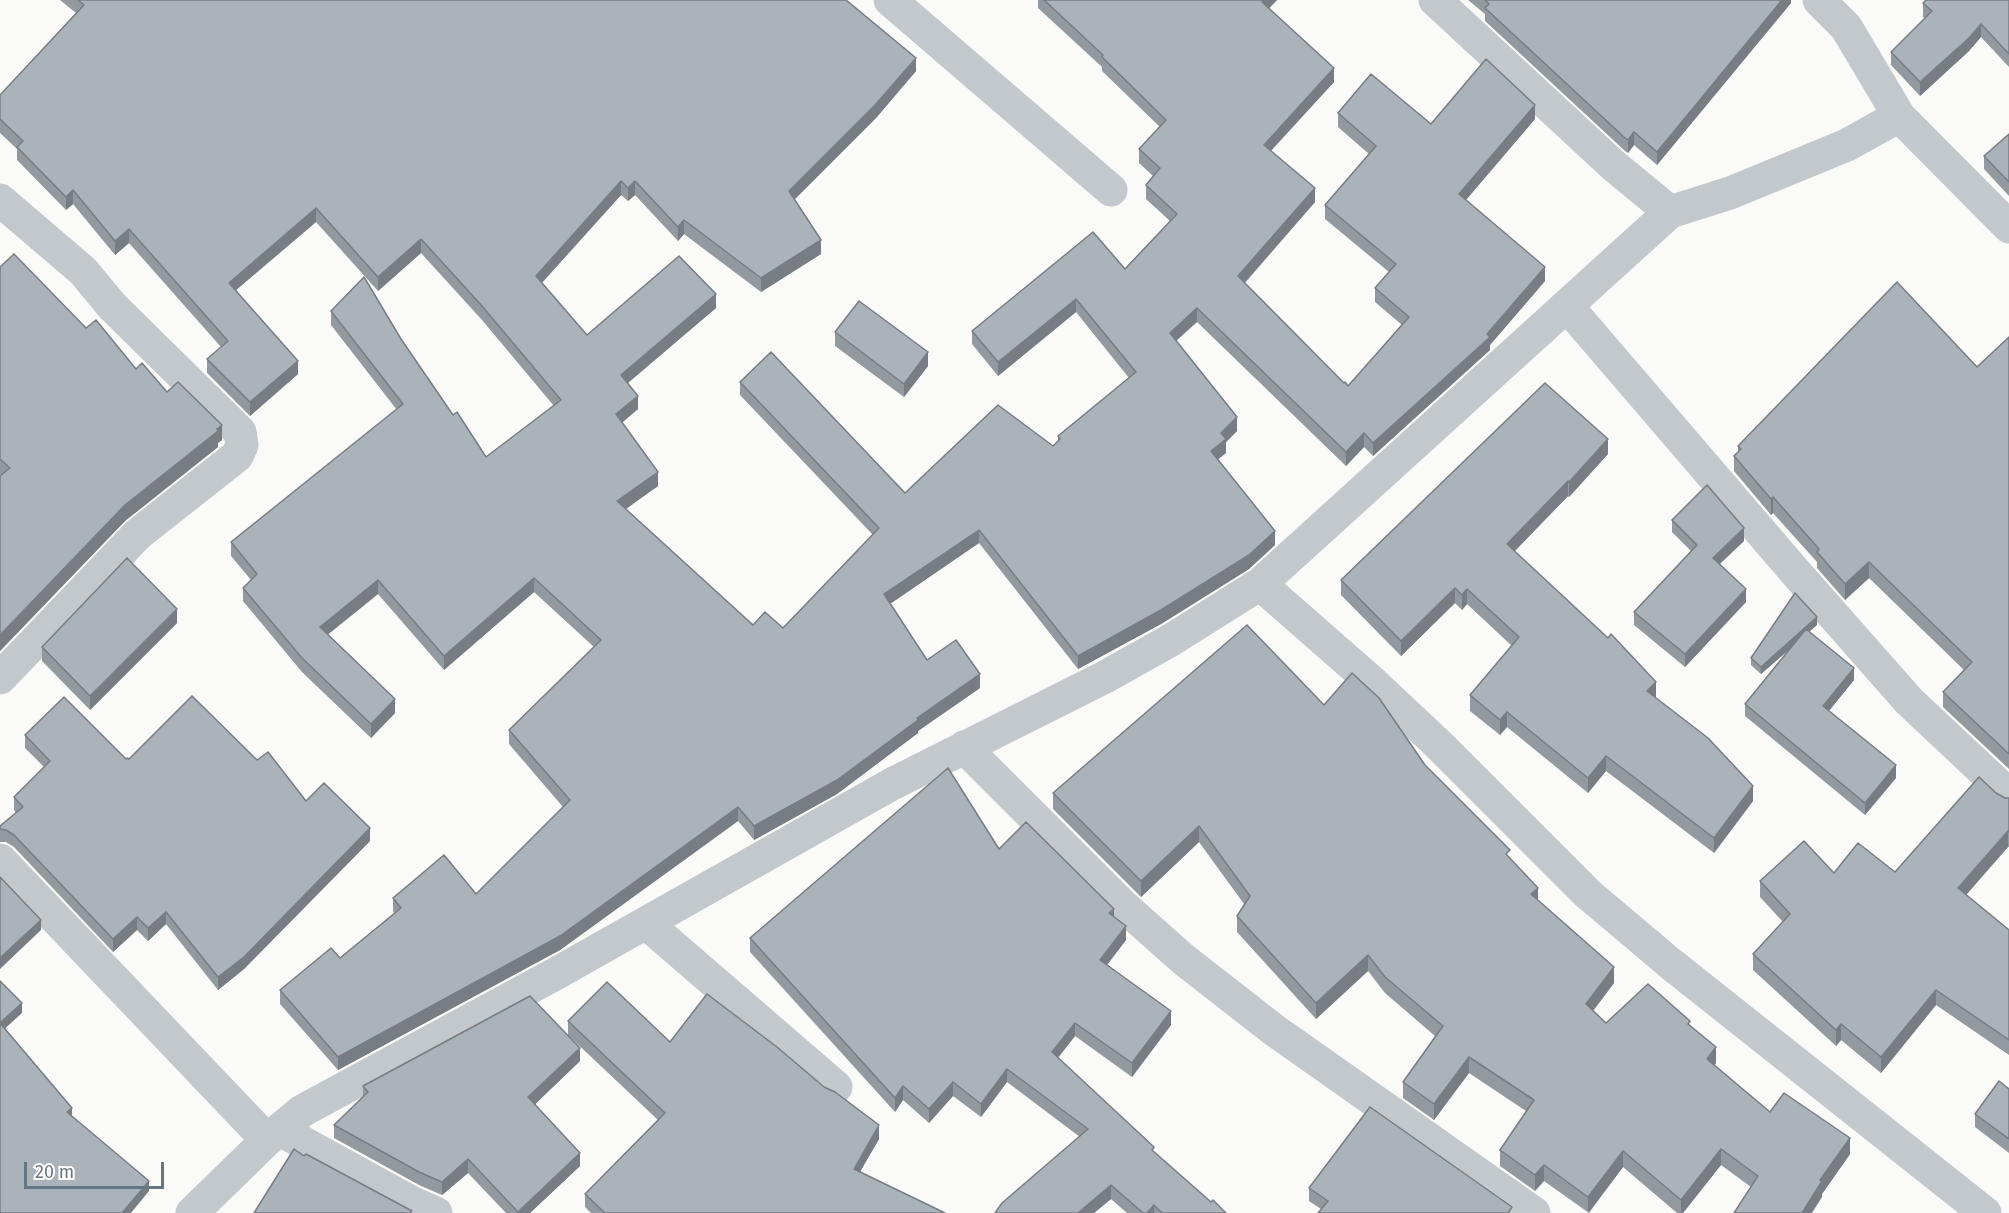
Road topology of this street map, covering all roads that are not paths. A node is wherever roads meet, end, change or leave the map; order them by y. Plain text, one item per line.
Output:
1 (890, 0) edge
2 (1435, 0) edge
3 (1819, 0) edge
4 (1899, 116) junction
5 (1111, 190) dead end
6 (0, 200) edge
7 (1670, 212) junction
8 (2009, 227) edge
9 (1567, 306) junction
10 (1260, 584) junction
11 (0, 678) edge
12 (964, 747) junction
13 (2009, 795) edge
14 (0, 860) edge
15 (646, 923) junction
16 (836, 1087) dead end
17 (274, 1135) junction
18 (192, 1213) edge
19 (436, 1213) edge
20 (1534, 1213) edge
21 (1985, 1213) edge

1 - 5 street
2 - 7 street
3 - 4 street
4 - 7 street
4 - 8 street
6 - 11 street
7 - 9 street
9 - 10 street
9 - 13 street
10 - 12 street
10 - 21 street
12 - 15 street
12 - 20 street
14 - 17 street
15 - 16 street
15 - 17 street
17 - 18 street
17 - 19 street

